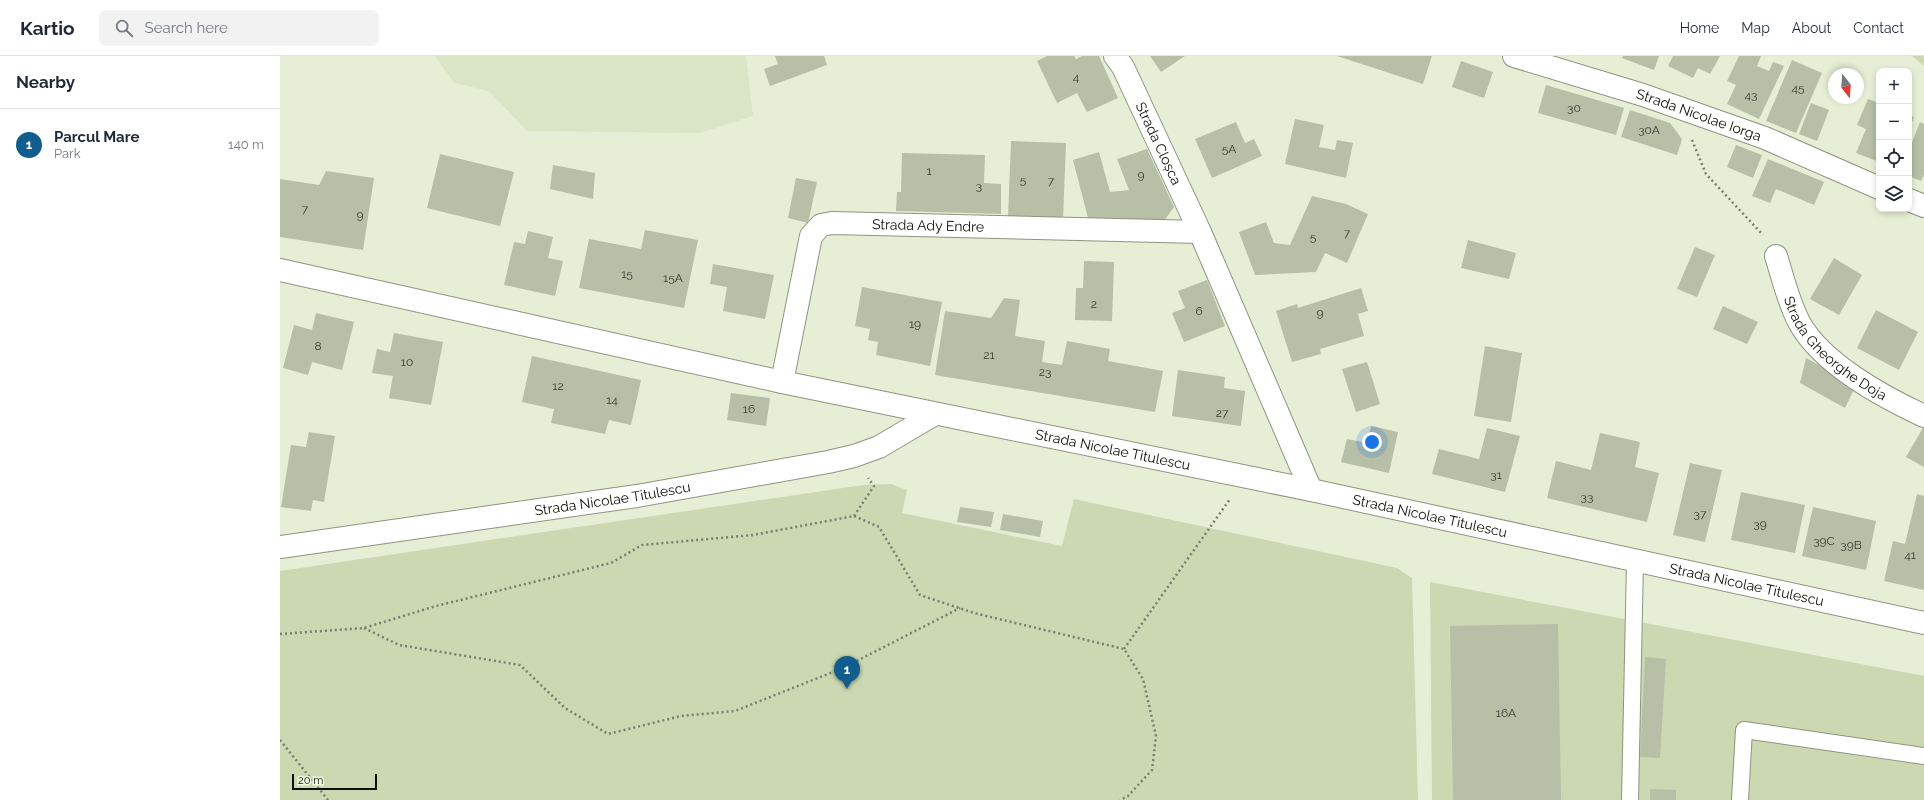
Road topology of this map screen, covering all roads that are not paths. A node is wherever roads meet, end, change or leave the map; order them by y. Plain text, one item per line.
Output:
1 (1115, 56) edge
2 (1514, 56) edge
3 (1876, 187) edge
4 (1912, 201) edge
5 (1924, 206) edge
6 (1200, 232) junction
7 (1776, 256) road end
8 (280, 270) edge
9 (782, 382) junction
10 (935, 414) junction
11 (1924, 416) edge
12 (1311, 490) junction
13 (280, 547) edge
14 (1635, 562) junction
15 (1924, 623) edge
16 (1924, 756) edge
17 (1630, 800) edge
18 (1740, 800) edge

1 - 6 street, Strada Cloșca
2 - 3 street, Strada Nicolae Iorga
4 - 5 street
6 - 9 street, Strada Ady Endre
6 - 12 street, Strada Cloșca
7 - 11 street, Strada Gheorghe Doja
8 - 9 street, Strada Nicolae Titulescu
9 - 10 street, Strada Nicolae Titulescu
10 - 12 street, Strada Nicolae Titulescu
10 - 13 street, Strada Nicolae Titulescu
12 - 14 street, Strada Nicolae Titulescu
14 - 15 street, Strada Nicolae Titulescu
14 - 17 lane
16 - 18 lane

